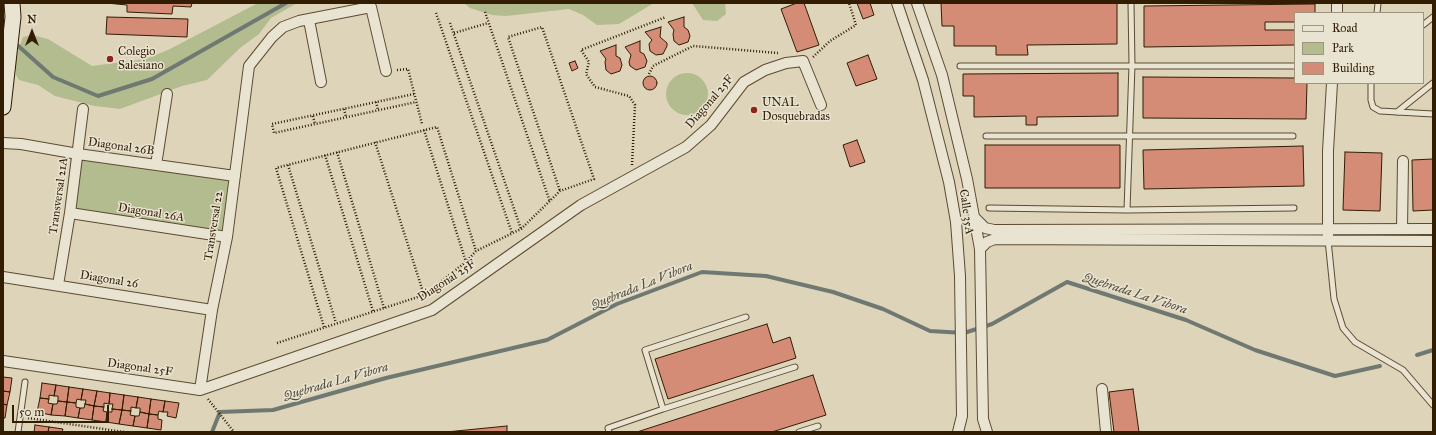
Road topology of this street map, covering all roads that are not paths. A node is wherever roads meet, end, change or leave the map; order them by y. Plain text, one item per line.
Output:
1 (897, 3) edge
2 (917, 3) edge
3 (1131, 3) edge
4 (13, 10) edge
5 (1433, 17) edge
6 (309, 20) junction
7 (1424, 23) edge
8 (1132, 64) junction
9 (960, 66) dead end
10 (1294, 66) edge
11 (386, 71) road end
12 (321, 82) dead end
13 (1433, 83) edge
14 (1332, 84) edge
15 (1371, 84) edge
16 (167, 94) dead end
17 (820, 105) dead end
18 (3, 107) edge
19 (83, 109) dead end
20 (1396, 112) junction
21 (1433, 114) edge
22 (986, 136) dead end
23 (1130, 136) junction
24 (1293, 136) dead end
25 (3, 144) edge
26 (78, 154) junction
27 (1403, 161) dead end
28 (156, 165) junction
29 (235, 176) junction
30 (989, 208) dead end
31 (1294, 208) dead end
32 (1127, 210) junction
33 (70, 213) junction
34 (974, 217) junction
35 (1328, 229) junction
36 (1402, 229) junction
37 (1433, 229) edge
38 (227, 238) junction
39 (1328, 240) junction
40 (1433, 241) edge
41 (980, 249) junction
42 (3, 277) edge
43 (58, 286) junction
44 (212, 310) junction
45 (746, 317) dead end
46 (3, 361) edge
47 (795, 367) dead end
48 (25, 382) dead end
49 (1102, 389) dead end
50 (200, 390) junction
51 (1433, 405) edge
52 (663, 409) junction
53 (818, 426) dead end
54 (18, 432) edge
55 (609, 432) edge
56 (799, 432) edge
57 (958, 432) edge
58 (987, 432) edge
59 (1106, 432) edge

1 - 57 street, Calle 35A
2 - 34 street, Calle 35A
3 - 8 lane
4 - 18 street
5 - 7 lane
6 - 11 street
6 - 12 street
6 - 29 street, Transversal 22
8 - 9 lane
8 - 10 lane
8 - 23 lane
13 - 20 lane
14 - 35 street
15 - 20 lane
16 - 28 street
17 - 50 street, Diagonal 25F
19 - 26 street, Transversal 21A
20 - 21 lane
22 - 23 lane
23 - 24 lane
23 - 32 lane
25 - 26 street, Diagonal 26B
26 - 28 street, Diagonal 26B
26 - 33 street, Transversal 21A
27 - 36 street
28 - 29 street, Diagonal 26B
29 - 38 street, Transversal 22
30 - 32 lane
31 - 32 lane
33 - 38 street, Diagonal 26A
33 - 43 street, Transversal 21A
34 - 35 street
34 - 41 street, Calle 35A
35 - 36 street
35 - 39 street
36 - 37 street
38 - 44 street, Transversal 22
39 - 40 street
39 - 41 street
39 - 51 lane
41 - 58 street, Calle 35A
42 - 43 street, Diagonal 26
43 - 44 street, Diagonal 26
44 - 50 street, Transversal 22
45 - 52 lane
46 - 50 street, Diagonal 25F
47 - 52 lane
48 - 54 lane
49 - 59 street
52 - 55 lane
53 - 56 lane

